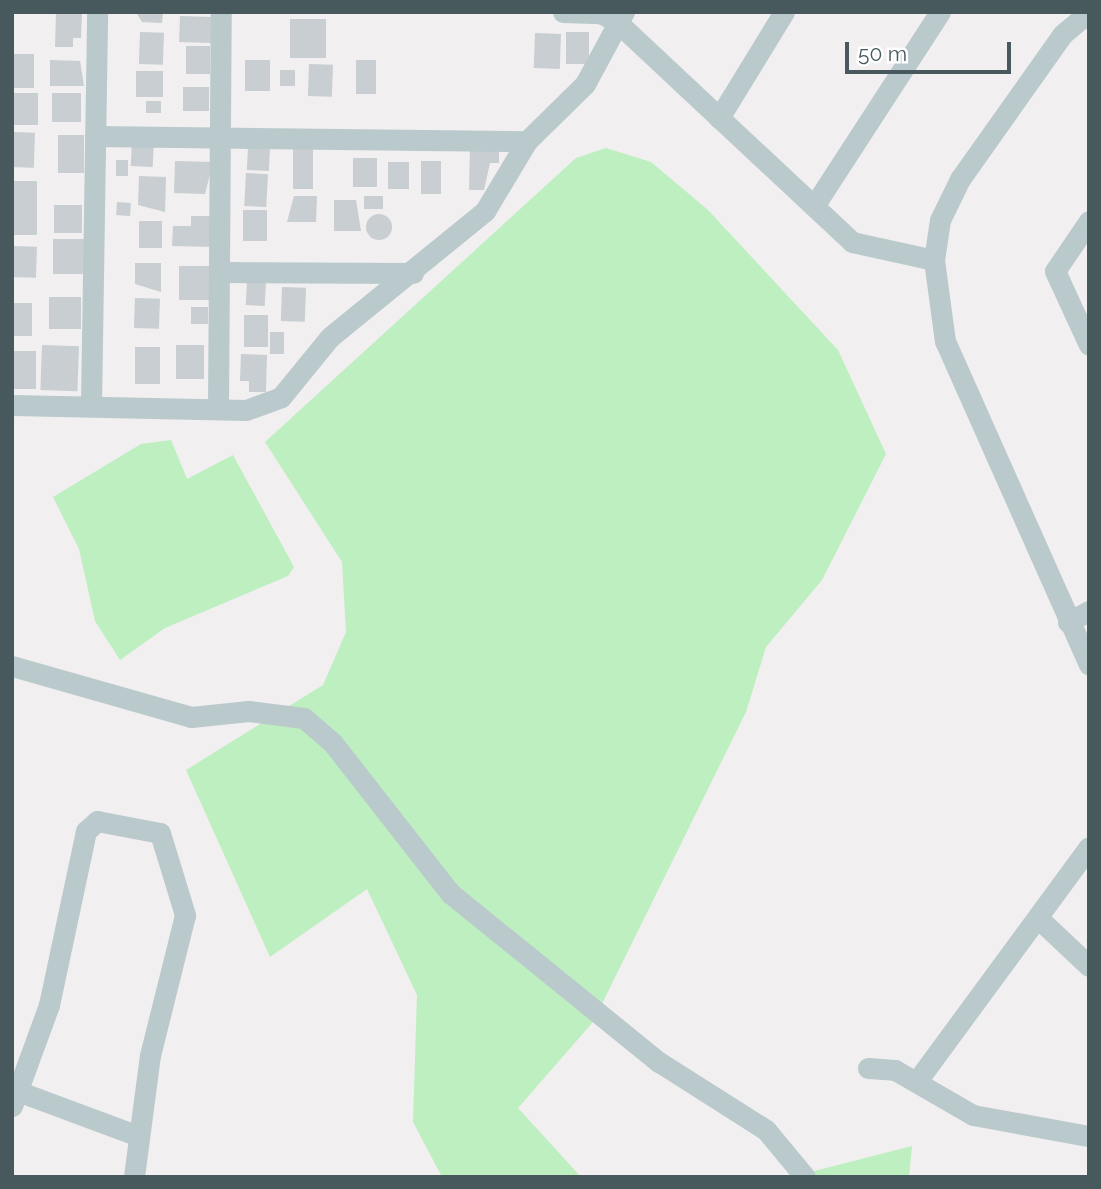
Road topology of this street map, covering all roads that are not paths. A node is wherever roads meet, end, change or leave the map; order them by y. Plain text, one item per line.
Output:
1 (97, 12) edge
2 (221, 12) edge
3 (563, 12) edge
4 (784, 12) edge
5 (940, 12) edge
6 (1089, 12) edge
7 (620, 17) edge
8 (719, 117) junction
9 (95, 136) junction
10 (220, 137) junction
11 (527, 141) junction
12 (814, 206) junction
13 (1089, 221) edge
14 (934, 260) junction
15 (219, 272) junction
16 (414, 273) junction
17 (1089, 345) edge
18 (91, 404) junction
19 (12, 405) edge
20 (218, 407) junction
21 (1089, 611) edge
22 (1068, 622) junction
23 (1089, 664) edge
24 (12, 666) edge
25 (1089, 847) edge
26 (1038, 918) junction
27 (1089, 966) edge
28 (868, 1068) dead end
29 (917, 1081) junction
30 (15, 1095) edge
31 (136, 1135) junction
32 (1089, 1136) edge
33 (134, 1177) edge
34 (805, 1177) edge

1 - 9 street
2 - 10 street
3 - 7 street
4 - 8 street
5 - 12 street
6 - 14 street
7 - 8 street
7 - 11 street
8 - 12 street
9 - 10 street
9 - 18 street
10 - 11 street
10 - 15 street
11 - 16 street
12 - 14 street
13 - 17 street
14 - 22 street
15 - 16 street
15 - 20 street
16 - 20 street
18 - 19 street
18 - 20 street
21 - 22 street
22 - 23 street
24 - 34 street
25 - 26 street
26 - 27 street
26 - 29 street
28 - 29 street
29 - 32 street
30 - 31 street
30 - 31 street
31 - 33 street

